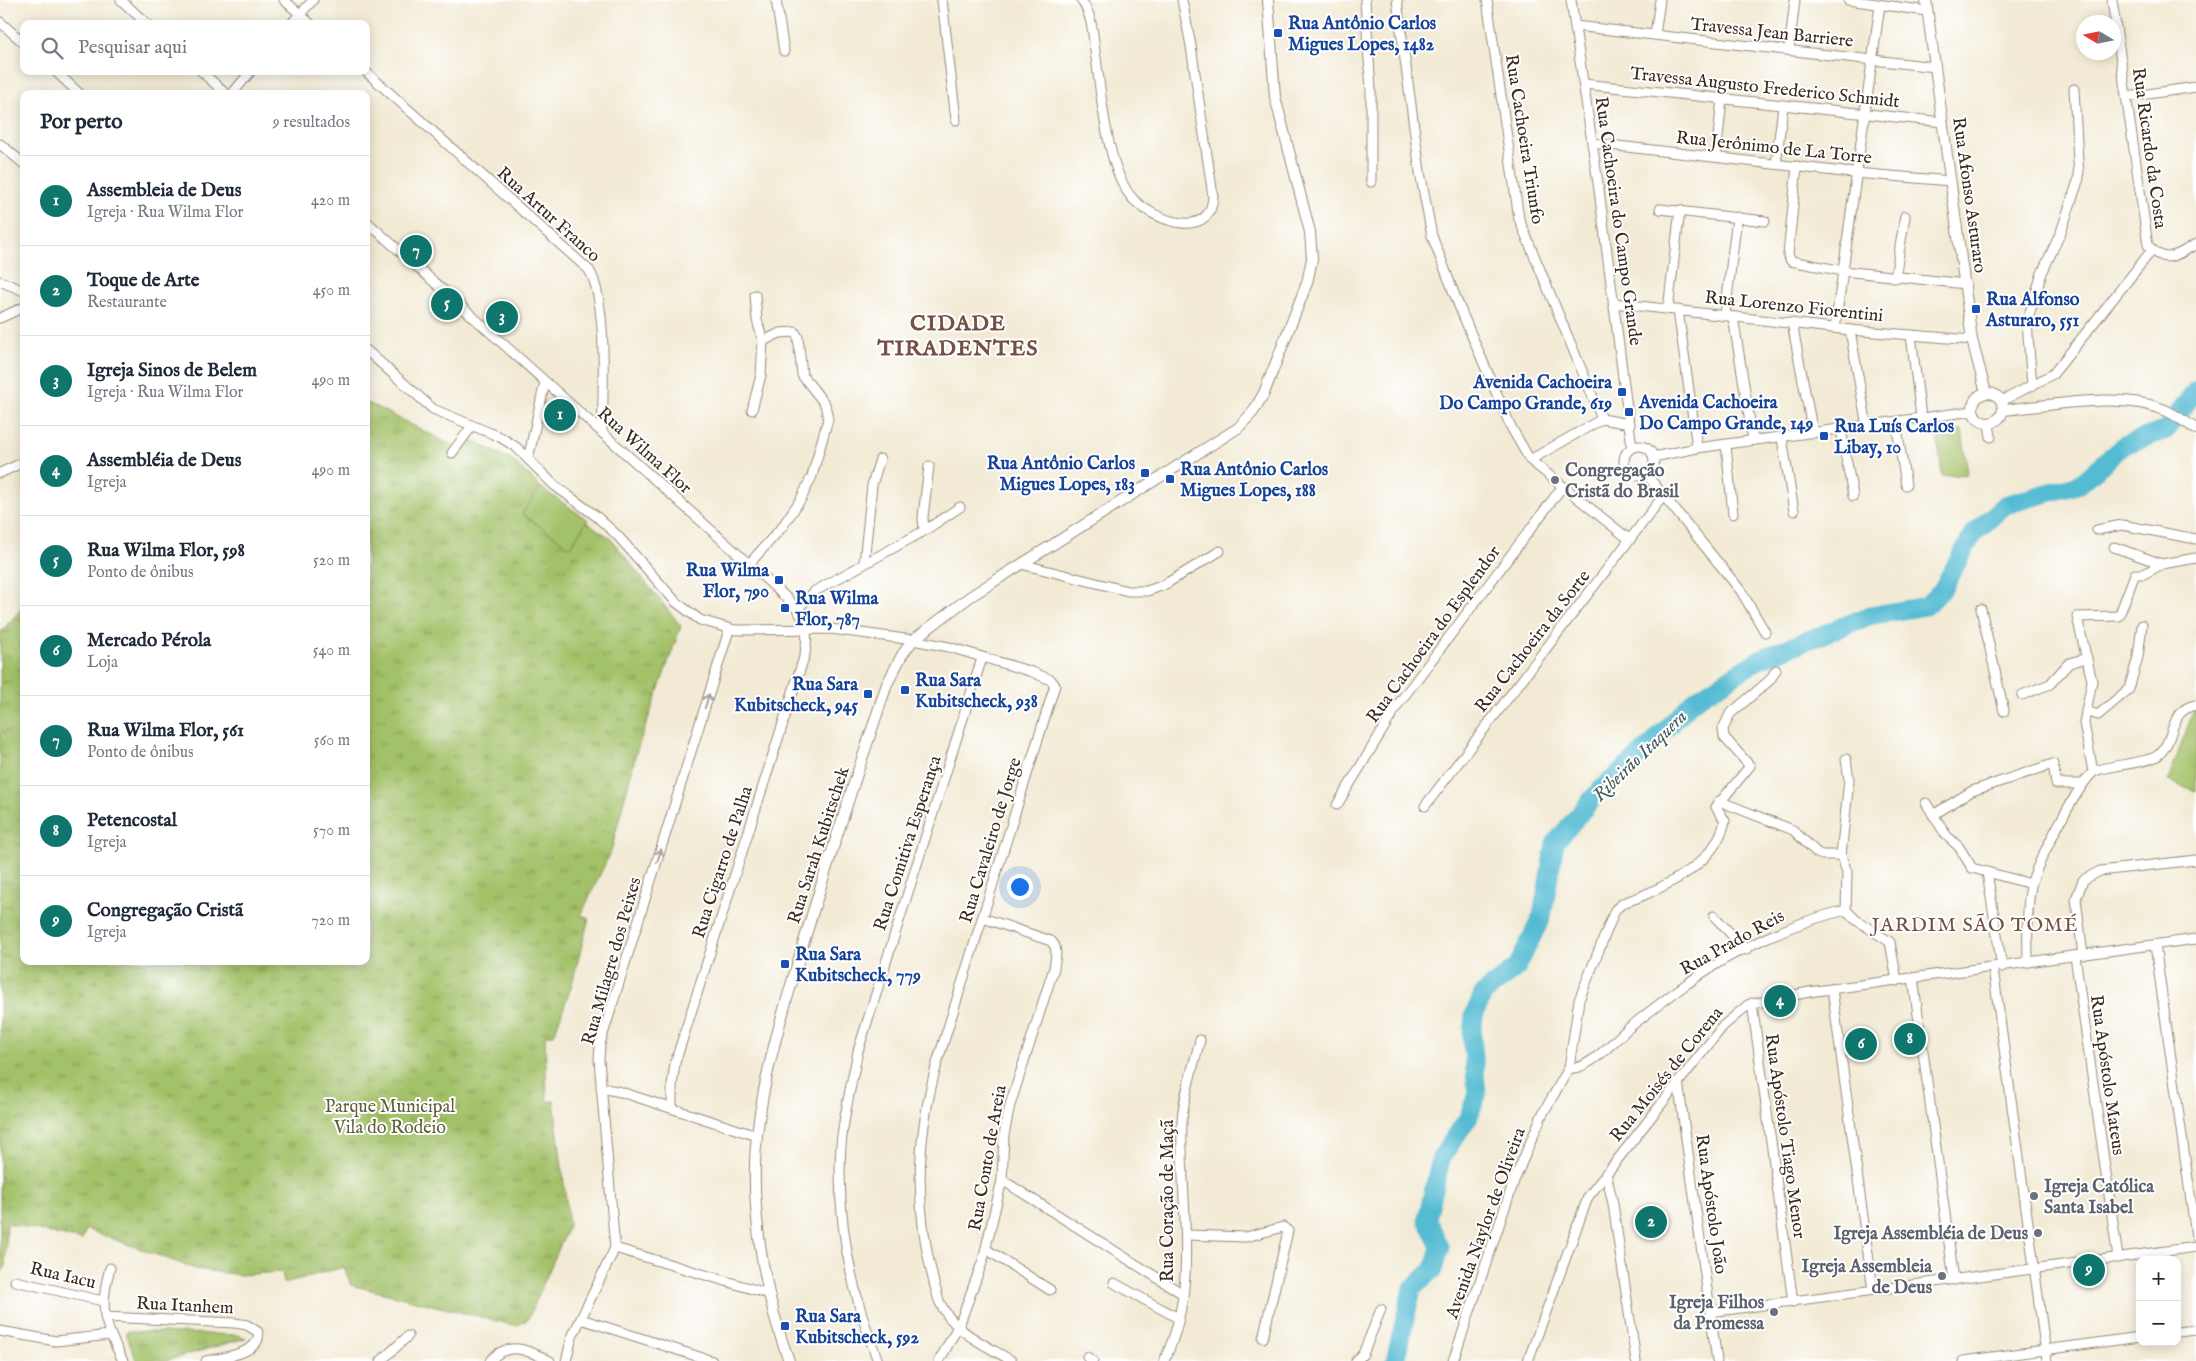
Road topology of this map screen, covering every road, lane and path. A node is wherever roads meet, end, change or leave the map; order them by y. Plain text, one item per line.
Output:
1 (121, 0) edge
2 (284, 0) edge
3 (313, 0) edge
4 (776, 0) edge
5 (942, 0) edge
6 (1081, 0) edge
7 (1182, 0) edge
8 (1268, 0) edge
9 (1366, 0) edge
10 (1397, 0) edge
11 (1487, 0) edge
12 (1571, 0) edge
13 (1660, 0) edge
14 (1795, 0) edge
15 (1848, 0) edge
16 (2112, 0) edge
17 (1880, 4) junction
18 (1927, 5) edge
19 (300, 14) junction
20 (143, 20) edge
21 (295, 20) edge
22 (307, 20) edge
23 (0, 22) edge
24 (1575, 26) junction
25 (1655, 35) junction
26 (20, 40) edge
27 (1789, 50) junction
28 (784, 51) dead end
29 (1872, 59) junction
30 (1936, 67) junction
31 (59, 75) edge
32 (205, 75) edge
33 (248, 75) edge
34 (370, 75) edge
35 (1584, 84) junction
36 (2196, 87) edge
37 (2074, 89) dead end
38 (76, 90) edge
39 (222, 90) edge
40 (235, 90) edge
41 (2127, 97) junction
42 (1722, 99) junction
43 (1783, 106) junction
44 (1865, 115) junction
45 (956, 120) dead end
46 (1943, 122) junction
47 (1592, 143) junction
48 (0, 144) edge
49 (1716, 157) junction
50 (20, 161) edge
51 (1776, 164) junction
52 (1797, 166) junction
53 (1855, 173) junction
54 (1952, 181) junction
55 (1371, 182) dead end
56 (1660, 209) dead end
57 (1680, 210) junction
58 (1905, 216) dead end
59 (1737, 217) junction
60 (1765, 221) dead end
61 (370, 225) edge
62 (2196, 244) edge
63 (2152, 250) junction
64 (1843, 271) junction
65 (1895, 278) junction
66 (0, 281) edge
67 (1966, 284) junction
68 (20, 289) edge
69 (755, 295) dead end
70 (1613, 303) junction
71 (1668, 309) junction
72 (20, 310) edge
73 (1678, 310) junction
74 (0, 312) edge
75 (12, 313) junction
76 (1729, 316) junction
77 (0, 318) edge
78 (1792, 323) junction
79 (1835, 328) junction
80 (1850, 330) junction
81 (1911, 335) junction
82 (1972, 340) junction
83 (763, 341) junction
84 (370, 354) edge
85 (545, 382) junction
86 (2032, 386) junction
87 (1986, 393) junction
88 (2002, 406) junction
89 (752, 410) dead end
90 (1973, 411) junction
91 (1921, 417) junction
92 (1602, 418) junction
93 (1896, 422) junction
94 (1990, 423) junction
95 (1630, 424) junction
96 (472, 426) junction
97 (1867, 426) junction
98 (2196, 429) edge
99 (1841, 430) junction
100 (602, 433) junction
101 (1813, 434) junction
102 (1992, 437) dead end
103 (1782, 438) junction
104 (1753, 440) junction
105 (1726, 445) junction
106 (1632, 447) junction
107 (1697, 448) junction
108 (452, 453) dead end
109 (1653, 457) junction
110 (528, 459) junction
111 (880, 459) dead end
112 (1530, 460) junction
113 (20, 464) edge
114 (929, 466) dead end
115 (0, 473) edge
116 (1646, 474) junction
117 (1906, 485) dead end
118 (1563, 486) junction
119 (1664, 495) junction
120 (1853, 496) dead end
121 (960, 507) dead end
122 (1794, 511) dead end
123 (1734, 514) dead end
124 (2097, 530) dead end
125 (924, 531) junction
126 (2196, 539) edge
127 (1630, 540) junction
128 (2114, 547) dead end
129 (1220, 551) dead end
130 (2196, 558) edge
131 (864, 563) junction
132 (749, 564) junction
133 (1021, 564) junction
134 (2162, 564) junction
135 (797, 609) junction
136 (1981, 609) dead end
137 (2142, 625) dead end
138 (808, 628) junction
139 (729, 630) junction
140 (1764, 632) dead end
141 (913, 640) junction
142 (982, 658) junction
143 (2087, 658) junction
144 (1776, 670) dead end
145 (2022, 694) dead end
146 (2196, 705) edge
147 (2004, 711) dead end
148 (2086, 711) junction
149 (1846, 759) dead end
150 (2093, 772) junction
151 (2081, 784) junction
152 (1719, 801) junction
153 (1926, 803) dead end
154 (1337, 805) dead end
155 (1425, 806) dead end
156 (1934, 815) junction
157 (1841, 855) junction
158 (2196, 860) edge
159 (1988, 872) junction
160 (2031, 884) junction
161 (1846, 910) junction
162 (1714, 916) dead end
163 (983, 918) junction
164 (2196, 939) edge
165 (2155, 945) junction
166 (1746, 950) junction
167 (2079, 956) junction
168 (2028, 962) junction
169 (1997, 968) junction
170 (1913, 978) junction
171 (1897, 981) junction
172 (1832, 989) junction
173 (1752, 1003) junction
174 (1200, 1040) dead end
175 (1569, 1068) junction
176 (1678, 1081) junction
177 (602, 1088) junction
178 (672, 1107) junction
179 (757, 1136) junction
180 (1606, 1173) junction
181 (1002, 1180) junction
182 (1186, 1235) junction
183 (2196, 1236) edge
184 (2196, 1247) edge
185 (615, 1248) junction
186 (986, 1249) junction
187 (2118, 1258) junction
188 (110, 1268) dead end
189 (2036, 1269) junction
190 (1954, 1280) junction
191 (15, 1281) dead end
192 (1114, 1283) dead end
193 (1050, 1290) dead end
194 (1873, 1290) junction
195 (769, 1294) junction
196 (1183, 1294) junction
197 (103, 1301) junction
198 (1793, 1302) junction
199 (1381, 1309) dead end
200 (1710, 1312) junction
201 (105, 1318) junction
202 (1178, 1318) junction
203 (581, 1319) junction
204 (957, 1328) junction
205 (2196, 1330) edge
206 (0, 1331) edge
207 (2181, 1332) edge
208 (110, 1335) junction
209 (408, 1336) dead end
210 (1263, 1338) dead end
211 (2136, 1338) edge
212 (2046, 1350) junction
213 (123, 1361) edge
214 (206, 1361) edge
215 (380, 1361) edge
216 (490, 1361) edge
217 (550, 1361) edge
218 (566, 1361) edge
219 (712, 1361) edge
220 (789, 1361) edge
221 (878, 1361) edge
222 (939, 1361) edge
223 (1012, 1361) edge
224 (1164, 1361) edge
225 (1356, 1361) edge
226 (1453, 1361) edge
227 (1528, 1361) edge
228 (1636, 1361) edge
229 (1717, 1361) edge
230 (1963, 1361) edge
231 (2047, 1361) edge

1 - 20 street
2 - 19 street
3 - 19 street
4 - 28 street
5 - 45 street
6 - 7 street
8 - 133 street, Rua Sarah Kubitschek
9 - 55 street
10 - 112 street
11 - 92 street, Rua Cachoeira Triunfo
12 - 24 street, Rua Cachoeira do Campo Grande
13 - 25 street
14 - 27 street
15 - 17 street
16 - 41 street, Rua Ricardo da Costa
17 - 18 street
17 - 29 street
18 - 30 street, Rua Afonso Asturaro
19 - 21 street
19 - 22 street
23 - 26 street
24 - 25 street, Travessa Jean Barriere
24 - 35 street, Rua Cachoeira do Campo Grande
25 - 27 street, Travessa Jean Barriere
27 - 29 street, Travessa Jean Barriere
29 - 30 street, Travessa Jean Barriere
29 - 44 street
30 - 46 street, Rua Afonso Asturaro
31 - 38 street
32 - 39 street
33 - 40 street
34 - 100 street, Rua Artur Franco
35 - 42 street, Travessa Augusto Frederico Schmidt
35 - 47 street, Rua Cachoeira do Campo Grande
36 - 41 street
37 - 86 street
41 - 63 street, Rua Ricardo da Costa
42 - 43 street, Travessa Augusto Frederico Schmidt
42 - 49 street
43 - 44 street, Travessa Augusto Frederico Schmidt
43 - 51 street
44 - 46 street, Travessa Augusto Frederico Schmidt
44 - 53 street
46 - 54 street, Rua Afonso Asturaro
47 - 49 street, Rua Jerônimo de La Torre
47 - 70 street, Rua Cachoeira do Campo Grande
48 - 50 street
49 - 51 street, Rua Jerônimo de La Torre
51 - 52 street, Rua Jerônimo de La Torre
52 - 53 street, Rua Jerônimo de La Torre
52 - 64 street
53 - 54 street, Rua Jerônimo de La Torre
53 - 64 street
54 - 67 street, Rua Afonso Asturaro
56 - 57 street
57 - 59 street
57 - 71 street
58 - 65 street
59 - 60 street
59 - 76 street
61 - 85 street, Rua Wilma Flor
62 - 63 street, Rua Ricardo da Costa
63 - 86 street
64 - 65 street
64 - 79 street
65 - 67 street
66 - 68 street
67 - 82 street, Rua Afonso Asturaro
69 - 83 street
70 - 71 street, Rua Lorenzo Fiorentini
70 - 95 street, Rua Cachoeira do Campo Grande
71 - 73 street, Rua Lorenzo Fiorentini
72 - 75 street
73 - 76 street, Rua Lorenzo Fiorentini
73 - 107 street
74 - 75 street
75 - 77 street
76 - 78 street, Rua Lorenzo Fiorentini
76 - 104 street
78 - 79 street, Rua Lorenzo Fiorentini
78 - 101 street
79 - 80 street, Rua Lorenzo Fiorentini
80 - 81 street, Rua Lorenzo Fiorentini
80 - 97 street
81 - 82 street, Rua Lorenzo Fiorentini
81 - 91 street
82 - 87 street, Rua Afonso Asturaro
83 - 89 street
83 - 132 street
84 - 96 street
85 - 100 street, Rua Wilma Flor
85 - 110 street
86 - 88 street
87 - 88 street
87 - 90 street
88 - 94 street
88 - 98 street
90 - 91 street
90 - 94 street
91 - 93 street
92 - 95 street
92 - 112 street
93 - 97 street
93 - 117 street
94 - 102 street
95 - 106 street, Rua Cachoeira do Campo Grande
96 - 108 street
96 - 110 street
97 - 99 street
99 - 101 street
99 - 120 street
100 - 132 street, Rua Wilma Flor
101 - 103 street
103 - 104 street
103 - 122 street
104 - 105 street
105 - 107 street
105 - 123 street
106 - 109 street
106 - 116 street
107 - 109 street
109 - 116 street
110 - 139 street
111 - 131 street
112 - 118 street
113 - 115 street
114 - 125 street
116 - 119 street
118 - 127 street
118 - 154 street, Rua Cachoeira do Esplendor
119 - 127 street, Rua Cachoeira da Sorte
119 - 140 street
121 - 125 street
124 - 126 street
125 - 131 street
127 - 155 street, Rua Cachoeira da Sorte
128 - 134 street
129 - 133 street
130 - 134 street
131 - 135 street
132 - 135 street, Rua Wilma Flor
133 - 141 street, Rua Sarah Kubitschek
134 - 143 street
135 - 138 street, Rua Wilma Flor
136 - 147 street
137 - 148 street
138 - 139 street, Rua Cavaleiro de Jorge
138 - 141 street, Rua Cavaleiro de Jorge
138 - 178 street, Rua Cigarro de Palha
177 -> 139 street, Rua Milagre dos Peixes
141 - 142 street, Rua Cavaleiro de Jorge
141 - 179 street, Rua Sarah Kubitschek
142 - 163 street, Rua Cavaleiro de Jorge
142 - 221 street, Rua Comitiva Esperança
143 - 145 street
143 - 148 street
144 - 152 street
146 - 150 street
148 - 150 street
149 - 157 street
150 - 151 street
151 - 156 street
151 - 160 street
152 - 157 street
152 - 175 street, Avenida Naylor de Oliveira
153 - 156 street
156 - 159 street
157 - 161 street
158 - 167 street, Rua Apóstolo Mateus
159 - 160 street
159 - 169 street
160 - 168 street
161 - 166 street, Rua Prado Reis
161 - 171 street
162 - 166 street
163 - 181 street, Rua Conto de Areia
163 - 204 street, Rua Cavaleiro de Jorge
164 - 165 street, Rua Moisés de Corena
165 - 167 street, Rua Moisés de Corena
165 - 183 street
166 - 175 street, Rua Prado Reis
167 - 168 street, Rua Moisés de Corena
167 - 187 street, Rua Apóstolo Mateus
168 - 169 street, Rua Moisés de Corena
169 - 170 street, Rua Moisés de Corena
169 - 189 street
170 - 171 street, Rua Moisés de Corena
170 - 190 street
171 - 172 street, Rua Moisés de Corena
172 - 173 street, Rua Moisés de Corena
172 - 194 street
173 - 176 street, Rua Moisés de Corena
173 - 198 street, Rua Apóstolo Tiago Menor
174 - 182 street, Rua Coração de Maçã
175 - 226 street, Avenida Naylor de Oliveira
176 - 180 street, Rua Moisés de Corena
176 - 200 street, Rua Apóstolo João
177 - 178 street
177 - 185 street, Rua Milagre dos Peixes
178 - 179 street
179 - 195 street, Rua Sarah Kubitschek
180 - 227 street, Rua Moisés de Corena
180 - 228 street
181 - 186 street, Rua Conto de Areia
181 - 196 street
182 - 196 street, Rua Coração de Maçã
182 - 210 street
184 - 187 street
185 - 195 street
185 - 203 street
186 - 193 street
186 - 204 street, Rua Conto de Areia
187 - 189 street
188 - 197 street
189 - 190 street
189 - 212 street
190 - 194 street
191 - 197 street, Rua Iacu
192 - 202 street
194 - 198 street
195 - 220 street, Rua Sarah Kubitschek
196 - 202 street, Rua Coração de Maçã
197 - 201 street
198 - 200 street
199 - 225 street
200 - 229 street, Rua Apóstolo João
201 - 208 street
201 - 214 street, Rua Itanhem
202 - 224 street, Rua Coração de Maçã
203 - 218 street
203 - 219 street
204 - 222 street, Rua Conto de Areia
204 - 223 street
205 - 207 street
206 - 208 street
208 - 213 street
209 - 215 street
211 - 212 street
212 - 230 street
212 - 231 street
216 - 217 street

